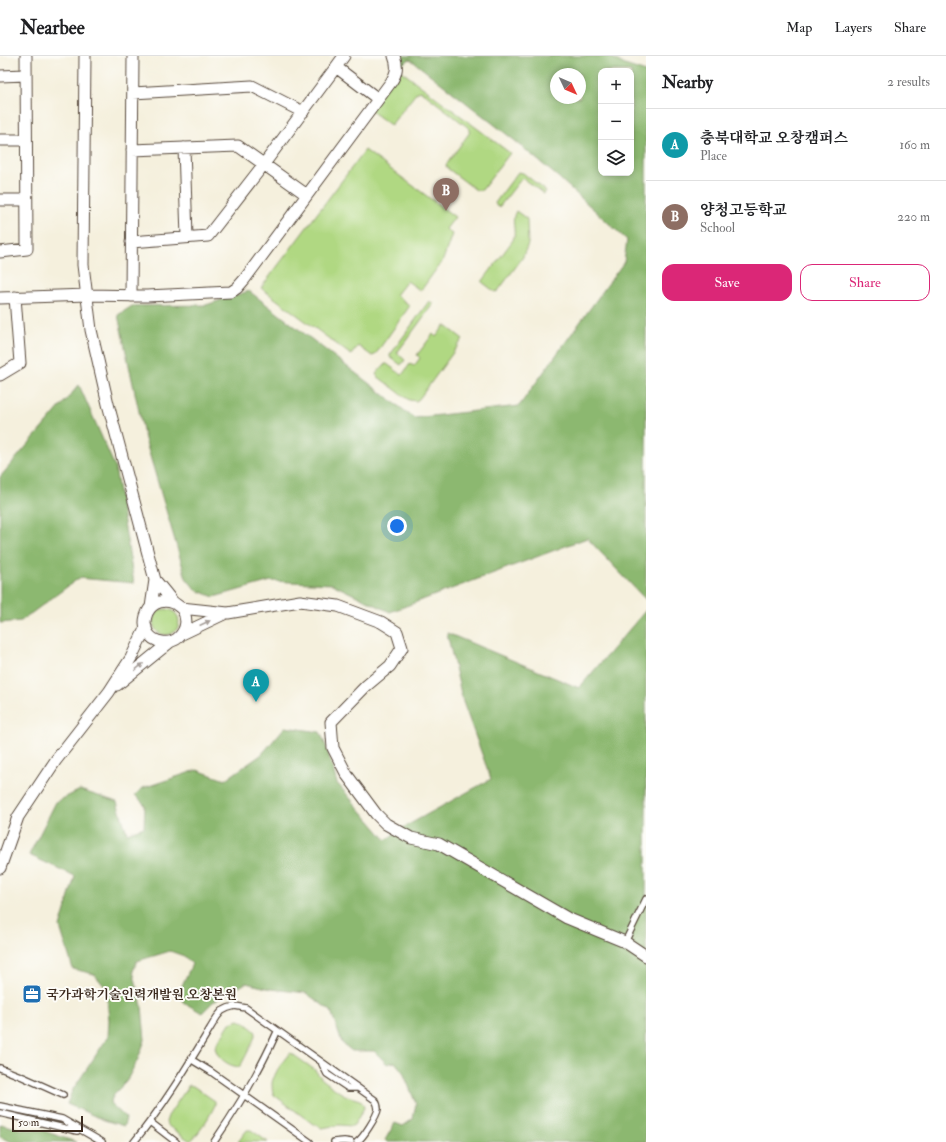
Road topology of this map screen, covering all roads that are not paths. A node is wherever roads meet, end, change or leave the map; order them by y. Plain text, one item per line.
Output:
1 (26, 56) edge
2 (85, 56) edge
3 (133, 56) edge
4 (344, 56) edge
5 (394, 56) edge
6 (336, 67) junction
7 (0, 76) edge
8 (26, 76) junction
9 (133, 93) junction
10 (378, 99) junction
11 (303, 112) junction
12 (0, 140) edge
13 (26, 140) junction
14 (184, 148) junction
15 (132, 150) junction
16 (264, 164) junction
17 (307, 195) junction
18 (0, 200) edge
19 (26, 200) junction
20 (187, 237) junction
21 (131, 242) junction
22 (0, 252) edge
23 (87, 295) junction
24 (131, 296) junction
25 (15, 297) junction
26 (0, 298) edge
27 (0, 375) edge
28 (155, 580) junction
29 (178, 606) junction
30 (151, 607) junction
31 (228, 612) junction
32 (146, 627) junction
33 (182, 634) junction
34 (170, 642) junction
35 (109, 692) junction
36 (0, 868) edge
37 (646, 899) edge
38 (625, 942) junction
39 (646, 956) edge
40 (278, 1032) junction
41 (192, 1060) junction
42 (0, 1068) edge
43 (63, 1095) dead end
44 (244, 1095) junction
45 (0, 1106) edge
46 (0, 1113) edge
47 (150, 1122) junction
48 (364, 1135) junction
49 (102, 1142) edge
50 (134, 1142) edge
51 (176, 1142) edge
52 (214, 1142) edge
53 (310, 1142) edge
54 (334, 1142) edge
55 (351, 1142) edge
56 (357, 1142) edge
57 (362, 1142) edge

1 - 8 street
2 - 23 street
3 - 9 street
4 - 6 street
5 - 10 street
6 - 10 street
6 - 11 street
7 - 8 street
8 - 13 street
9 - 11 street
9 - 15 street
10 - 17 street
11 - 16 street
12 - 13 street
13 - 19 street
14 - 15 street
14 - 16 street
14 - 20 street
15 - 21 street
16 - 17 street
16 - 20 street
17 - 24 street
18 - 19 street
19 - 22 street
20 - 21 street
21 - 24 street
23 - 24 street
23 - 25 street
23 - 28 street
25 - 26 street
25 - 27 street
28 - 29 street
28 - 30 street
29 - 30 street
29 - 31 street
29 - 33 street
30 - 32 street
33 -> 31 street
31 - 38 street
32 - 34 street
32 - 35 street
33 - 34 street
35 -> 34 street
35 - 36 street
37 - 38 lane
38 - 39 street
40 - 41 lane
40 - 44 lane
40 - 48 lane
41 - 44 lane
41 - 47 lane
42 - 43 lane
44 - 52 lane
44 - 53 lane
45 - 49 lane
46 - 49 lane
47 - 50 lane
47 - 51 lane
48 - 56 lane
48 - 57 lane
54 - 55 lane

